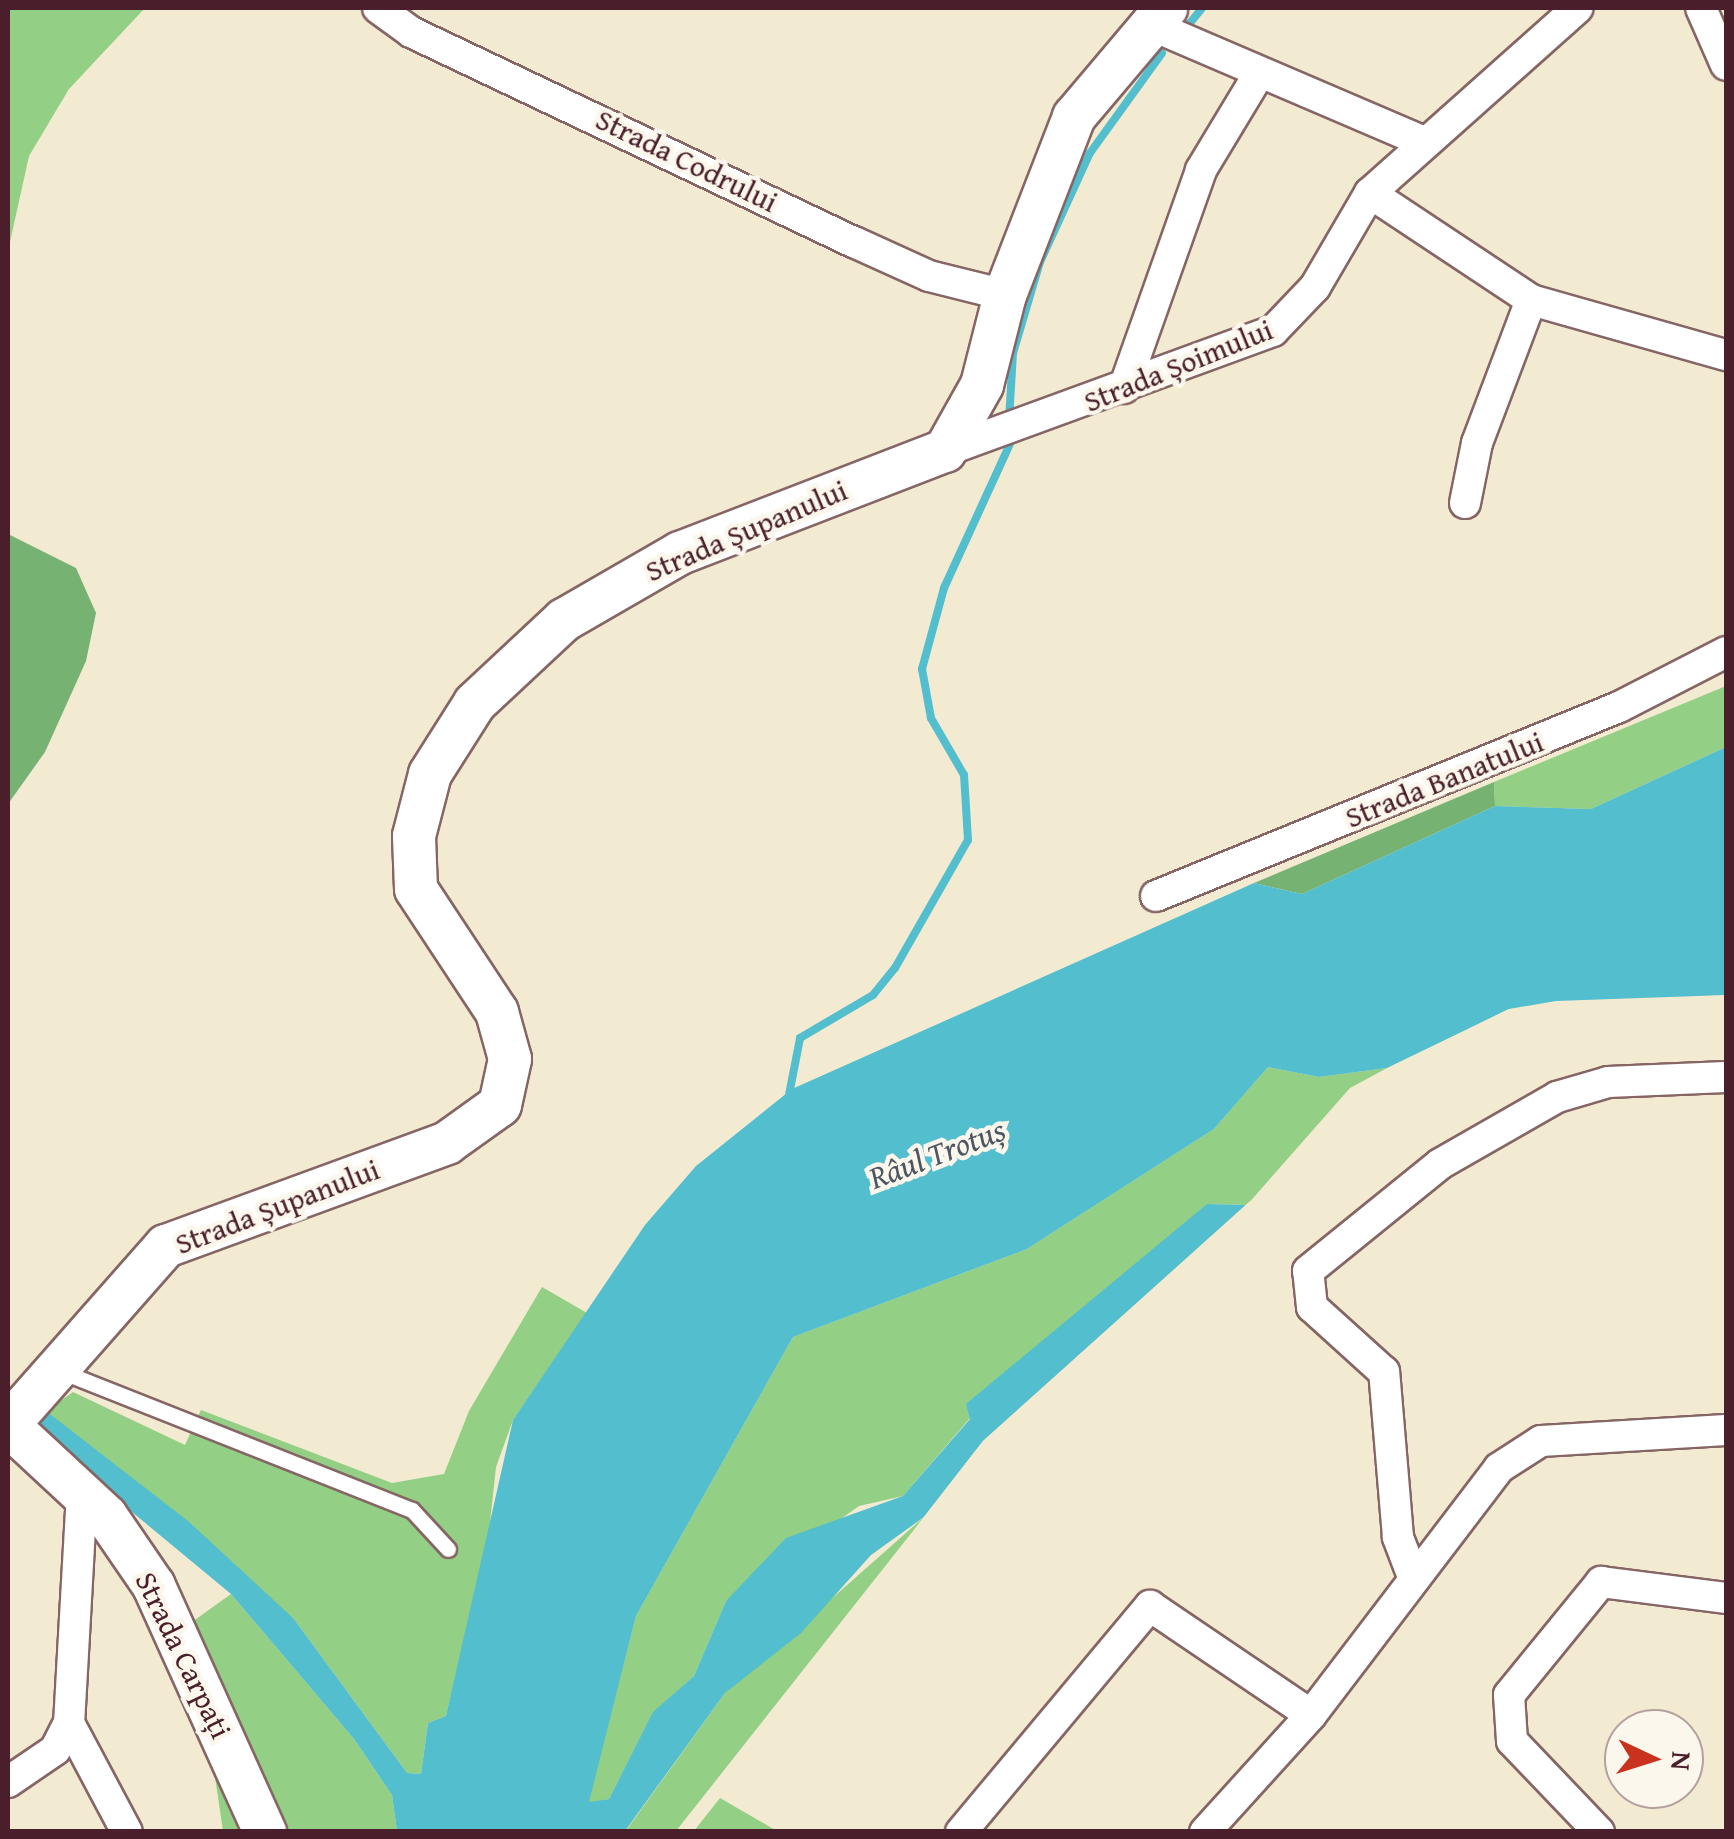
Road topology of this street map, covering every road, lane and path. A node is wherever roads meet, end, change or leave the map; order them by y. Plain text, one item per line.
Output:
1 (378, 8) edge
2 (1578, 8) edge
3 (1701, 8) edge
4 (1159, 16) edge
5 (1726, 65) edge
6 (1257, 77) junction
7 (1424, 142) junction
8 (1370, 193) junction
9 (1004, 295) junction
10 (1531, 300) junction
11 (1726, 355) edge
12 (1124, 388) junction
13 (945, 451) junction
14 (1466, 503) dead end
15 (1726, 652) edge
16 (1156, 896) dead end
17 (1726, 1077) edge
18 (62, 1372) junction
19 (8, 1425) edge
20 (1726, 1430) edge
21 (82, 1492) junction
22 (448, 1549) dead end
23 (1412, 1574) junction
24 (1726, 1598) edge
25 (1311, 1715) junction
26 (69, 1723) junction
27 (8, 1782) edge
28 (127, 1832) edge
29 (265, 1832) edge
30 (961, 1832) edge
31 (1206, 1832) edge
32 (1599, 1832) edge

1 - 9 street, Strada Codrului
2 - 7 street, Strada Șoimului
3 - 5 street
4 - 6 street
4 - 9 street
6 - 7 street
6 - 12 street
7 - 8 street, Strada Șoimului
8 - 10 street
8 - 12 street, Strada Șoimului
9 - 13 street
10 - 11 street
10 - 14 street
12 - 13 street, Strada Șoimului
13 - 18 street, Strada Șupanului
15 - 16 street, Strada Banatului
17 - 23 street
18 - 19 street, Strada Șupanului
18 - 22 lane
19 - 21 street, Strada Carpați
20 - 23 street
21 - 26 street
21 - 29 street, Strada Carpați
23 - 25 street
24 - 32 street
25 - 30 street
25 - 31 street
26 - 27 street
26 - 28 street

